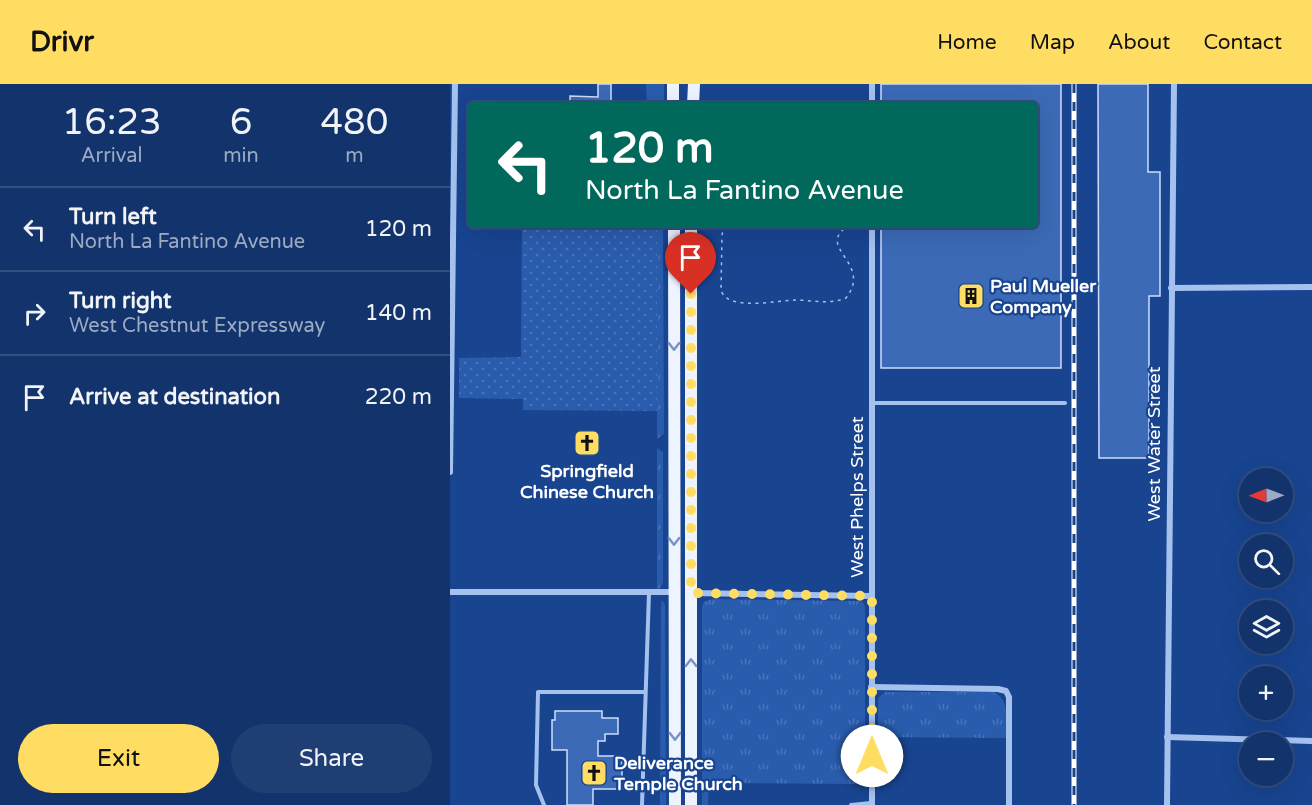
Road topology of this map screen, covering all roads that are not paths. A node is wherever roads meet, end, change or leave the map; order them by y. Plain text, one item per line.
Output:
1 (455, 84) edge
2 (673, 84) edge
3 (694, 84) edge
4 (872, 84) edge
5 (1174, 84) edge
6 (673, 102) edge
7 (693, 102) edge
8 (872, 102) edge
9 (674, 228) edge
10 (690, 228) edge
11 (872, 228) edge
12 (1312, 287) edge
13 (1171, 288) junction
14 (872, 403) junction
15 (1065, 403) dead end
16 (450, 472) edge
17 (450, 592) edge
18 (649, 592) junction
19 (674, 592) junction
20 (691, 593) junction
21 (872, 596) junction
22 (871, 687) junction
23 (645, 692) junction
24 (1167, 738) junction
25 (1312, 741) edge
26 (872, 804) edge
27 (544, 805) edge
28 (642, 805) edge
29 (675, 805) edge
30 (692, 805) edge
31 (852, 805) edge
32 (1009, 805) edge
33 (1167, 805) edge

1 - 16 street
2 - 6 main road
3 - 7 main road
4 - 8 street
5 - 13 street, West Water Street
9 -> 19 main road
10 - 20 main road
11 - 14 street, West Phelps Street
12 - 13 street
13 - 24 street, West Water Street
14 - 15 lane
14 - 21 street, West Phelps Street
17 - 18 street
18 - 19 street
18 - 23 lane
19 -> 29 main road
20 - 21 street
30 -> 20 main road
21 - 22 street, West Phelps Street
22 - 26 street, West Phelps Street
22 - 32 street
23 - 27 lane
23 - 28 lane
24 - 25 street
24 - 33 street, West Water Street
26 - 31 lane

